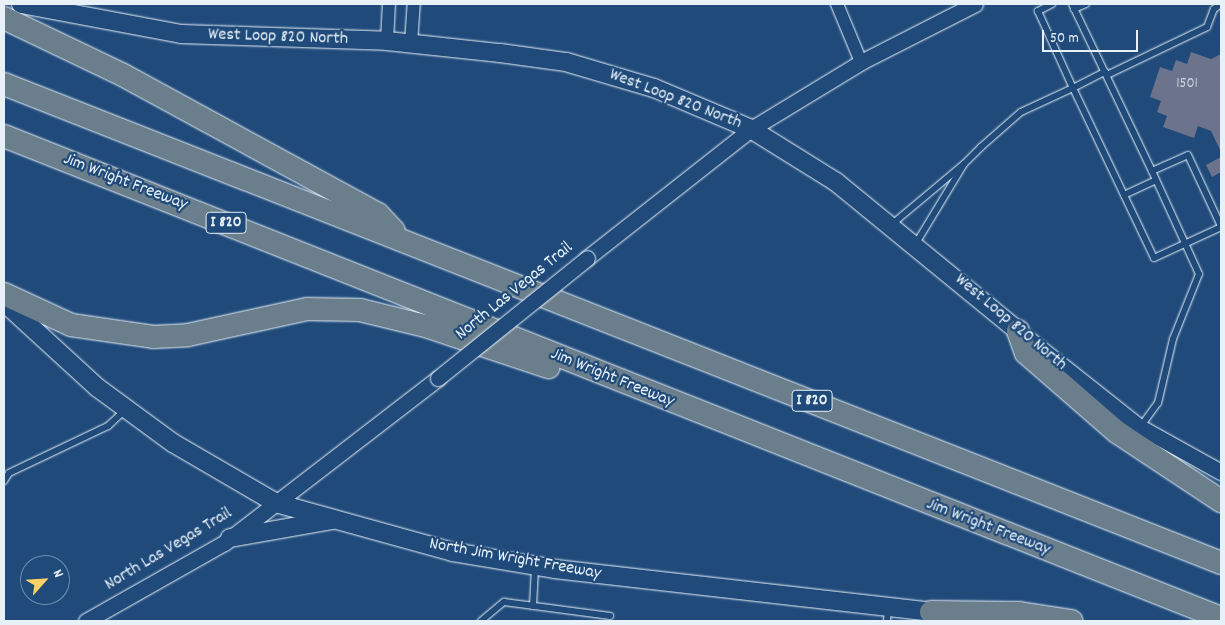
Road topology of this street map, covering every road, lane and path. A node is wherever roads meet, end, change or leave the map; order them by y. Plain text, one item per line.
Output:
1 (21, 4) edge
2 (389, 4) edge
3 (414, 4) edge
4 (836, 4) edge
5 (975, 4) edge
6 (1052, 4) edge
7 (1086, 4) edge
8 (1221, 4) edge
9 (1073, 7) edge
10 (4, 18) edge
11 (387, 41) junction
12 (411, 43) junction
13 (861, 62) junction
14 (1106, 74) junction
15 (4, 84) edge
16 (1073, 88) junction
17 (751, 129) junction
18 (4, 136) edge
19 (964, 164) junction
20 (1152, 171) junction
21 (1156, 180) junction
22 (1124, 195) junction
23 (890, 225) junction
24 (1221, 226) edge
25 (402, 239) junction
26 (1186, 243) junction
27 (915, 245) junction
28 (4, 294) edge
29 (4, 302) edge
30 (1018, 331) junction
31 (597, 374) junction
32 (126, 409) junction
33 (1140, 427) junction
34 (1221, 472) edge
35 (4, 480) edge
36 (1221, 501) edge
37 (276, 503) junction
38 (342, 519) junction
39 (230, 538) junction
40 (1221, 563) edge
41 (535, 566) junction
42 (533, 606) junction
43 (931, 612) junction
44 (888, 614) edge
45 (610, 616) dead end
46 (1221, 618) edge
47 (86, 621) edge
48 (481, 621) edge
49 (976, 621) edge
50 (1070, 621) edge

1 - 11 main road, West Loop 820 North
2 - 11 street
3 - 12 street
4 - 13 street
5 - 13 street, North Las Vegas Trail
6 - 16 lane
7 - 9 lane
8 - 14 lane
9 - 14 lane
10 - 25 highway
11 - 12 main road, West Loop 820 North
12 - 17 main road, West Loop 820 North
13 - 17 street, North Las Vegas Trail
14 - 16 lane
14 - 20 lane
15 - 25 highway, I 820
16 - 19 lane
16 - 22 lane
17 - 23 main road, West Loop 820 North
17 - 37 street, North Las Vegas Trail, bridge
18 - 31 highway, Jim Wright Freeway / I 820
19 - 23 lane
19 - 27 lane
20 - 21 lane
20 - 24 lane
21 - 22 lane
21 - 26 lane
22 - 26 lane
23 - 27 main road, West Loop 820 North
24 - 26 lane
25 - 40 highway, I 820
26 - 33 lane
27 - 30 main road, West Loop 820 North
28 - 31 highway
29 - 32 main road, North Jim Wright Freeway
30 - 33 street, West Loop 820 North
30 - 36 highway
31 - 46 highway, Jim Wright Freeway / I 820
32 - 35 lane
32 - 37 main road, North Jim Wright Freeway
33 - 34 street, West Loop 820 North
37 - 38 main road, North Jim Wright Freeway
37 - 39 street, North Las Vegas Trail
38 - 39 main road
38 - 41 main road, North Jim Wright Freeway
39 - 47 street, North Las Vegas Trail
41 - 42 lane
41 - 44 main road, North Jim Wright Freeway
42 - 45 lane
42 - 48 lane
43 - 44 main road, North Jim Wright Freeway
43 - 49 street, North Jim Wright Freeway
43 - 50 highway

